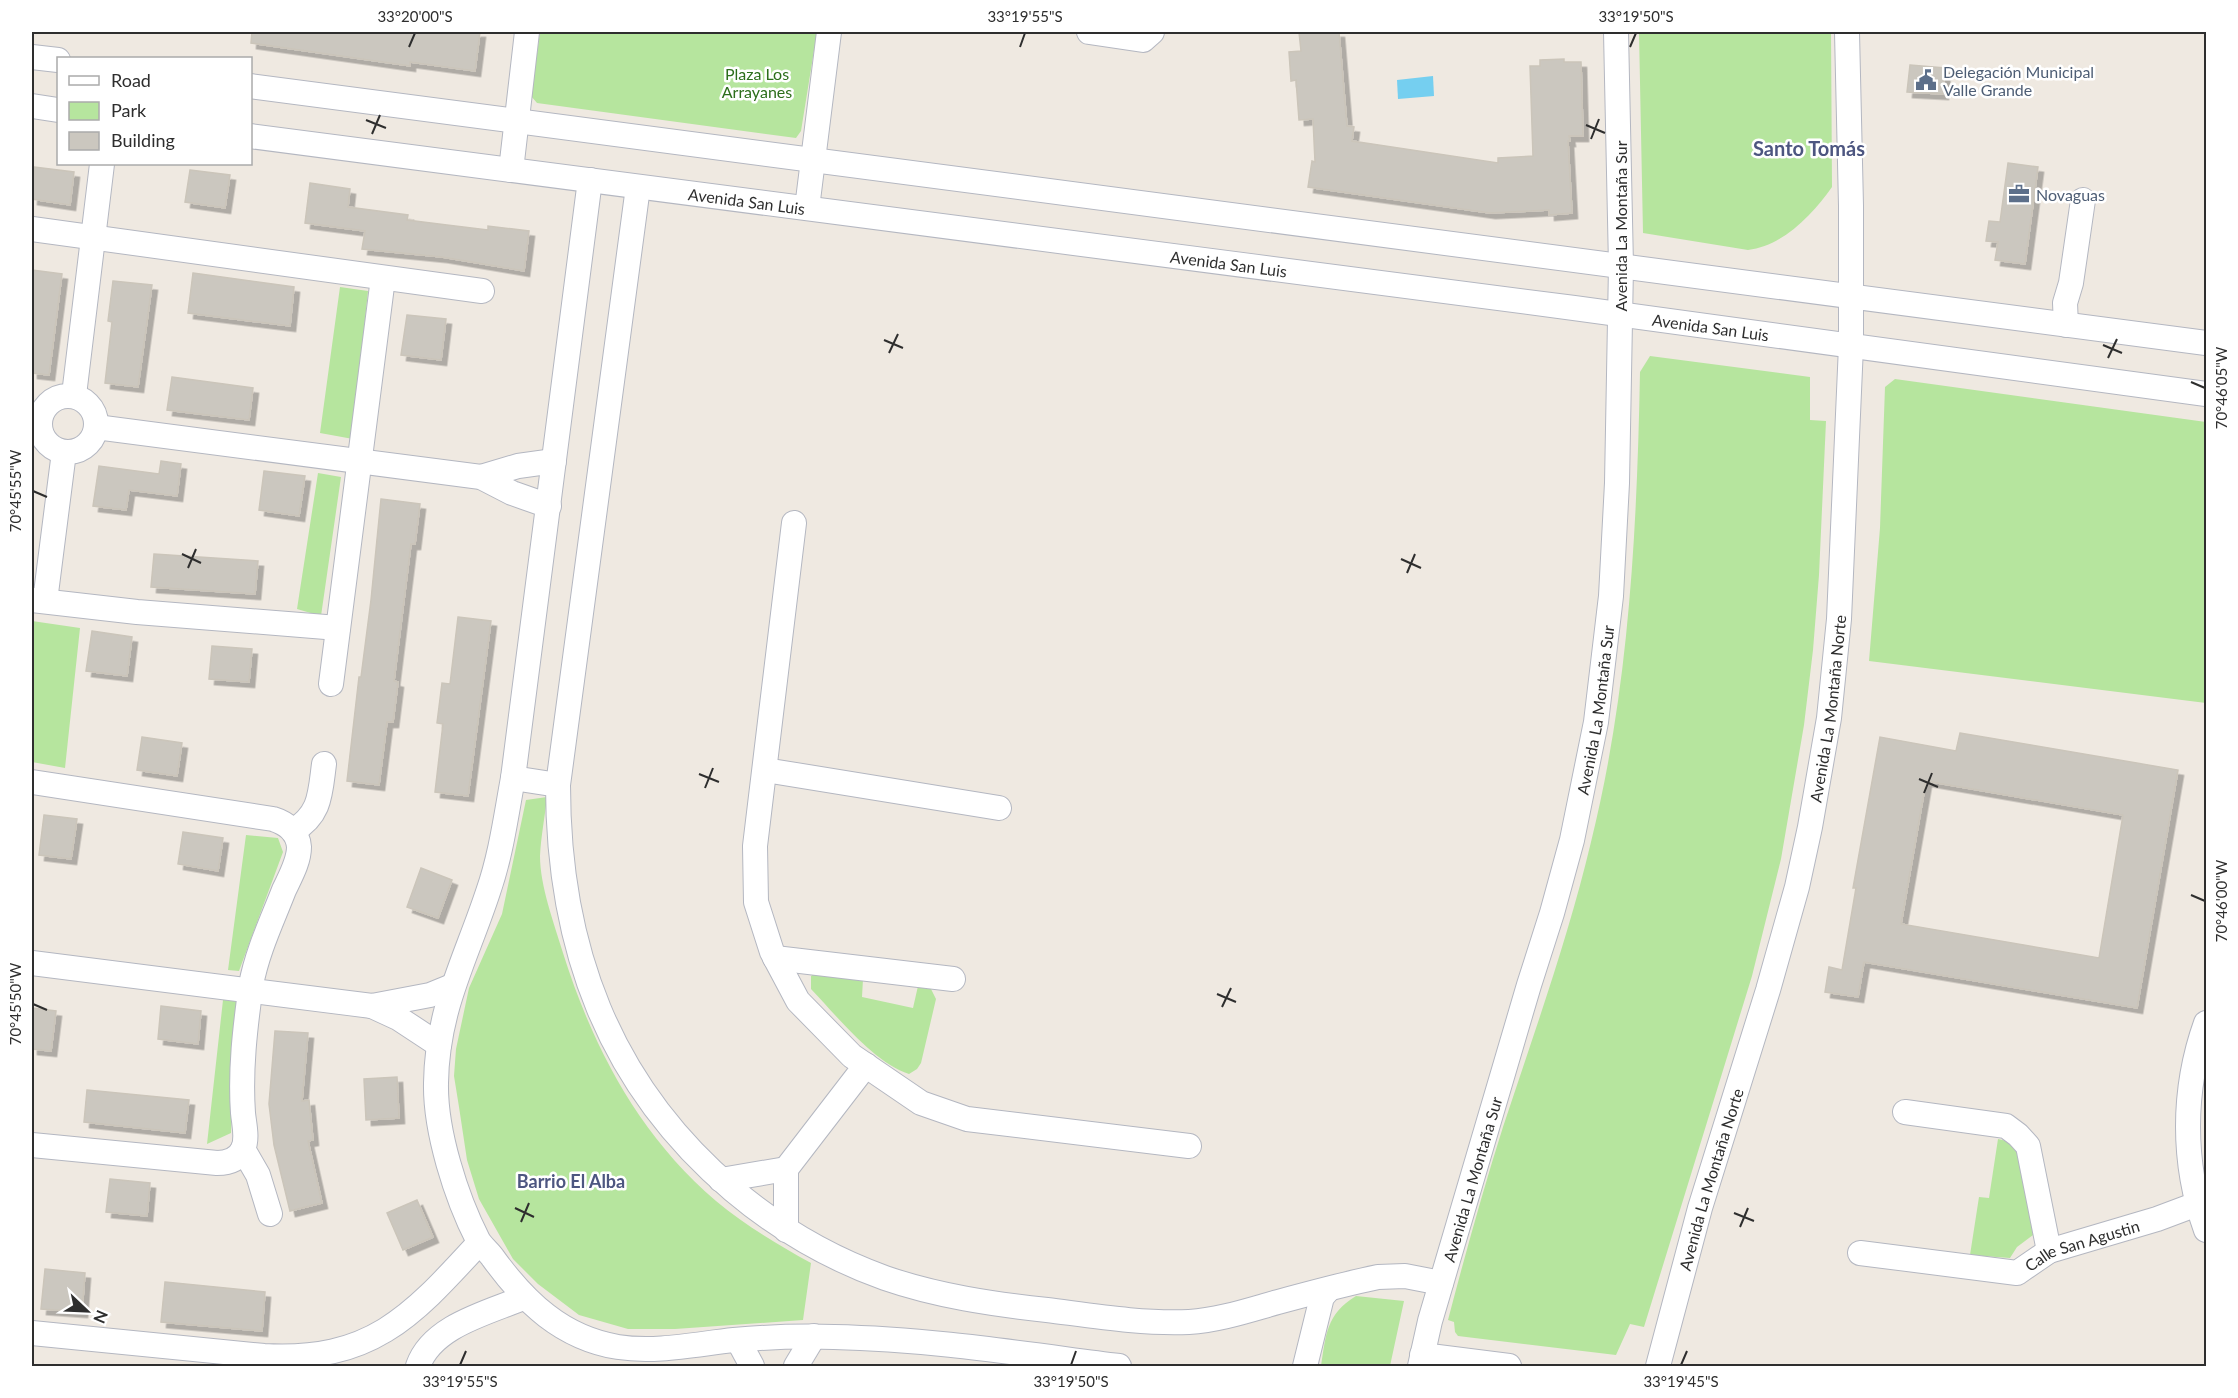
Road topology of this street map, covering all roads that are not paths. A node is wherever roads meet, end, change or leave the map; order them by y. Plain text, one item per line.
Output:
1 (527, 32) edge
2 (829, 32) edge
3 (1089, 32) edge
4 (1152, 32) edge
5 (1617, 32) edge
6 (1846, 32) edge
7 (32, 57) edge
8 (57, 60) edge
9 (252, 86) edge
10 (32, 106) edge
11 (57, 110) edge
12 (516, 121) junction
13 (252, 136) edge
14 (813, 160) junction
15 (102, 165) edge
16 (511, 170) junction
17 (590, 180) junction
18 (638, 187) junction
19 (2083, 200) dead end
20 (807, 208) junction
21 (32, 229) edge
22 (93, 236) junction
23 (1621, 266) junction
24 (383, 278) junction
25 (482, 291) dead end
26 (1851, 296) junction
27 (1621, 314) junction
28 (2066, 325) junction
29 (2206, 343) edge
30 (1851, 346) junction
31 (2206, 393) edge
32 (74, 395) junction
33 (36, 418) edge
34 (96, 428) junction
35 (64, 452) junction
36 (360, 461) junction
37 (554, 461) junction
38 (481, 477) junction
39 (549, 506) junction
40 (794, 523) dead end
41 (38, 600) edge
42 (338, 627) junction
43 (331, 684) dead end
44 (324, 764) dead end
45 (765, 770) junction
46 (513, 778) junction
47 (32, 782) edge
48 (558, 785) junction
49 (999, 808) dead end
50 (293, 831) junction
51 (775, 958) junction
52 (32, 963) edge
53 (953, 979) dead end
54 (452, 986) junction
55 (250, 991) junction
56 (372, 1006) junction
57 (2206, 1023) edge
58 (439, 1045) junction
59 (866, 1065) junction
60 (1905, 1112) dead end
61 (32, 1145) edge
62 (1189, 1146) dead end
63 (243, 1149) junction
64 (786, 1169) junction
65 (721, 1180) junction
66 (2197, 1204) junction
67 (270, 1214) dead end
68 (786, 1230) junction
69 (2206, 1230) edge
70 (479, 1243) junction
71 (2049, 1251) junction
72 (1860, 1253) dead end
73 (1441, 1283) junction
74 (1329, 1288) junction
75 (523, 1298) junction
76 (32, 1333) edge
77 (814, 1336) junction
78 (738, 1340) junction
79 (226, 1360) edge
80 (1421, 1361) edge
81 (418, 1366) edge
82 (752, 1366) edge
83 (796, 1366) edge
84 (1119, 1366) edge
85 (1305, 1366) edge
86 (1509, 1366) edge
87 (1658, 1366) edge

1 - 12 street
2 - 14 street
3 - 4 street
5 - 23 street, Avenida La Montaña Sur
6 - 26 street, Avenida La Montaña Norte
7 - 8 street
9 - 12 street
10 - 11 street
12 - 14 street
12 - 16 street
13 - 16 street, Avenida San Luis
14 - 20 street
14 - 23 street
15 - 22 street
16 - 17 street, Avenida San Luis
17 - 18 street, Avenida San Luis
17 - 37 street
18 - 20 street, Avenida San Luis
18 - 48 street
19 - 28 street
20 - 27 street, Avenida San Luis
21 - 22 street
22 - 24 street
22 - 32 street
23 - 26 street
23 - 27 street, Avenida La Montaña Sur
24 - 25 street
24 - 36 street
26 - 28 street
26 - 30 street, Avenida La Montaña Norte
27 - 30 street, Avenida San Luis
27 - 73 street, Avenida La Montaña Sur
28 - 29 street
30 - 31 street, Avenida San Luis
30 - 87 street, Avenida La Montaña Norte
32 - 33 street
32 - 34 street
33 - 35 street
34 - 35 street
34 - 36 street
35 - 41 street
36 - 38 street
36 - 42 street
37 - 38 street
37 - 39 street
38 - 39 street
39 - 46 street
40 - 45 street
41 - 42 street
42 - 43 street
44 - 50 street
45 - 49 street
45 - 51 street
46 - 48 street
46 - 54 street
47 - 50 street
48 - 65 street
50 - 55 street
51 - 53 street
51 - 59 street
52 - 55 street
54 - 56 street
54 - 58 street
55 - 56 street
55 - 63 street
56 - 58 street
57 - 66 street
58 - 70 street
59 - 62 street
59 - 64 street
60 - 71 street
61 - 63 street
63 - 67 street
64 - 65 street
64 - 68 street
65 - 68 street
66 - 69 street
66 - 71 street, Calle San Agustin
68 - 74 street
70 - 75 street
70 - 79 street
71 - 72 street, Calle San Agustin
73 - 74 street
73 - 80 street, Avenida La Montaña Sur
74 - 85 street
75 - 78 street
75 - 81 street
76 - 79 street
77 - 78 street
77 - 83 street
77 - 84 street
78 - 82 street
80 - 86 street

